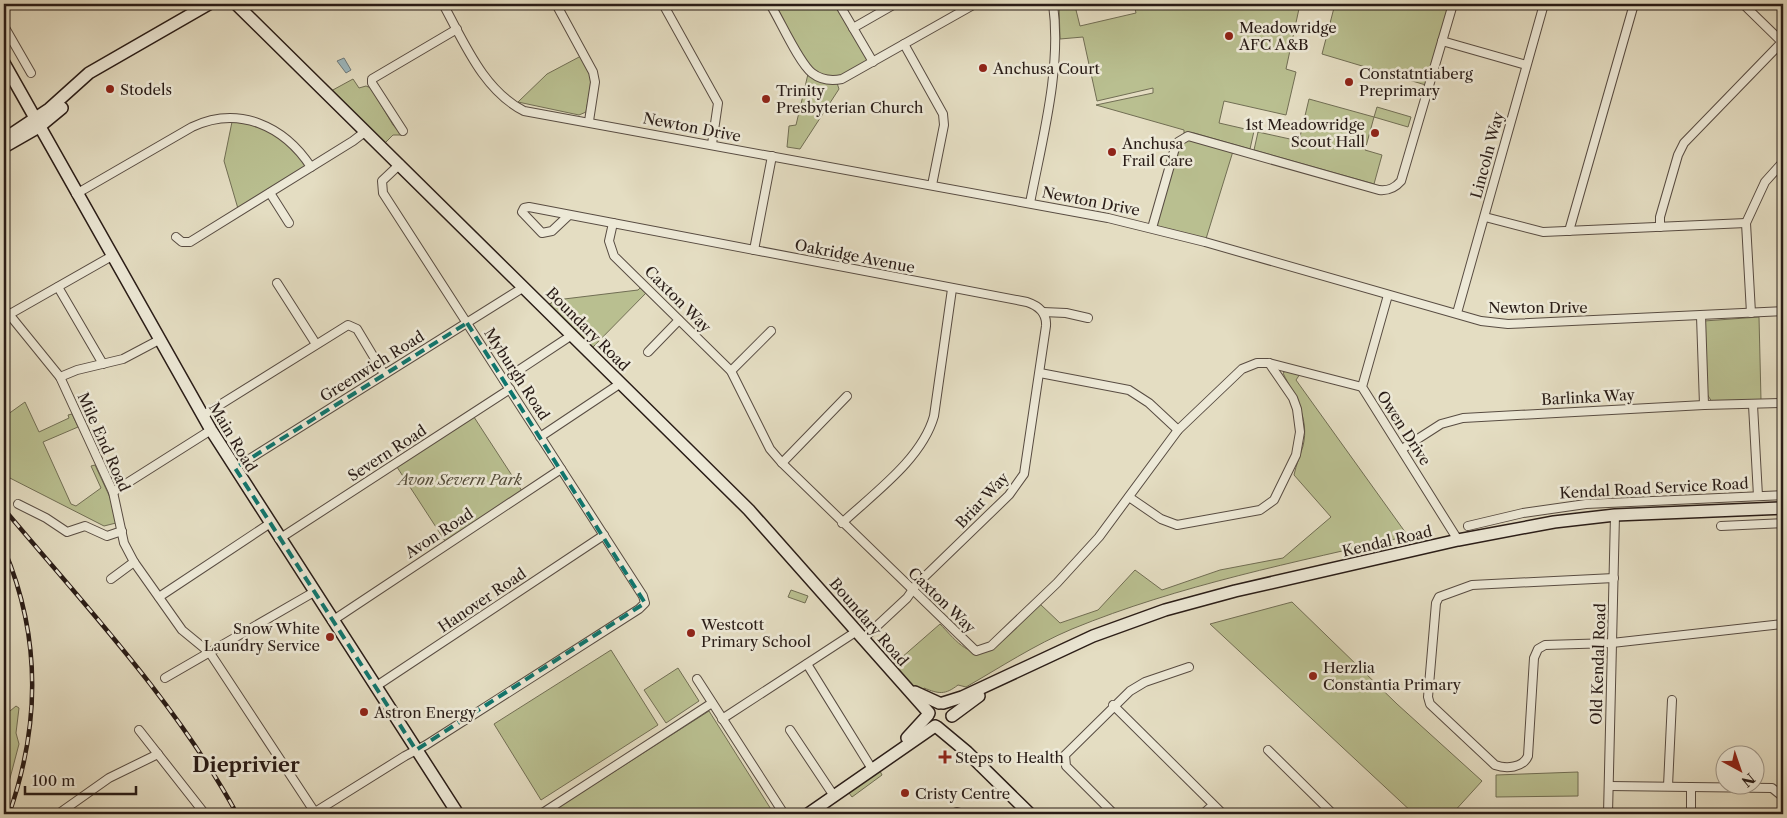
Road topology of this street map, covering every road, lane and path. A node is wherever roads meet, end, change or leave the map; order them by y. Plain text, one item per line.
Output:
1 (209, 4) edge
2 (236, 4) edge
3 (443, 4) edge
4 (556, 4) edge
5 (663, 4) edge
6 (770, 4) edge
7 (840, 4) edge
8 (895, 4) edge
9 (975, 4) edge
10 (1053, 4) edge
11 (1453, 4) edge
12 (1544, 4) edge
13 (1634, 4) edge
14 (1743, 4) edge
15 (884, 7) edge
16 (4, 26) edge
17 (853, 28) junction
18 (457, 29) junction
19 (1442, 41) junction
20 (1782, 42) edge
21 (904, 44) junction
22 (873, 62) junction
23 (4, 63) edge
24 (1526, 65) junction
25 (31, 74) dead end
26 (589, 122) junction
27 (37, 123) junction
28 (366, 131) junction
29 (403, 131) dead end
30 (4, 139) edge
31 (712, 144) junction
32 (4, 148) edge
33 (772, 156) junction
34 (1783, 162) edge
35 (400, 164) junction
36 (311, 168) junction
37 (932, 185) junction
38 (270, 193) junction
39 (76, 194) junction
40 (1030, 203) junction
41 (569, 215) junction
42 (1484, 217) junction
43 (290, 223) dead end
44 (613, 223) junction
45 (1746, 223) junction
46 (1660, 227) junction
47 (1152, 228) junction
48 (1569, 231) junction
49 (176, 237) dead end
50 (754, 250) junction
51 (112, 256) junction
52 (278, 283) dead end
53 (58, 287) junction
54 (524, 287) junction
55 (952, 289) junction
56 (1388, 295) junction
57 (4, 308) edge
58 (1783, 311) edge
59 (1043, 312) junction
60 (1751, 312) junction
61 (1457, 313) junction
62 (10, 314) junction
63 (1701, 316) junction
64 (1088, 318) dead end
65 (679, 320) junction
66 (467, 323) junction
67 (771, 331) dead end
68 (572, 335) junction
69 (159, 340) junction
70 (316, 344) junction
71 (648, 352) dead end
72 (1269, 363) junction
73 (103, 364) junction
74 (731, 371) junction
75 (1040, 373) junction
76 (384, 374) junction
77 (60, 377) junction
78 (504, 380) junction
79 (621, 383) junction
80 (1362, 387) junction
81 (510, 389) junction
82 (847, 396) dead end
83 (1783, 403) edge
84 (1704, 405) junction
85 (1753, 405) junction
86 (202, 416) junction
87 (211, 430) junction
88 (1178, 430) junction
89 (540, 437) junction
90 (1402, 449) junction
91 (782, 463) junction
92 (235, 468) junction
93 (561, 469) junction
94 (113, 492) junction
95 (1783, 495) edge
96 (1758, 496) junction
97 (1129, 497) junction
98 (18, 504) dead end
99 (1783, 508) edge
100 (1615, 515) junction
101 (1783, 523) edge
102 (269, 524) junction
103 (842, 524) junction
104 (1468, 526) dead end
105 (1721, 526) dead end
106 (122, 531) junction
107 (604, 535) junction
108 (279, 539) junction
109 (1458, 540) junction
110 (134, 562) junction
111 (1614, 578) junction
112 (111, 579) dead end
113 (913, 591) junction
114 (314, 592) junction
115 (159, 597) junction
116 (332, 621) junction
117 (1783, 624) edge
118 (861, 634) junction
119 (1612, 643) junction
120 (210, 652) junction
121 (807, 664) junction
122 (1188, 666) dead end
123 (1013, 673) junction
124 (165, 678) dead end
125 (697, 679) dead end
126 (375, 687) junction
127 (907, 687) junction
128 (1672, 700) dead end
129 (712, 703) junction
130 (941, 703) junction
131 (1113, 705) junction
132 (928, 714) junction
133 (952, 717) junction
134 (722, 719) junction
135 (936, 726) junction
136 (139, 730) dead end
137 (790, 730) dead end
138 (962, 747) junction
139 (416, 750) junction
140 (1268, 750) dead end
141 (158, 754) junction
142 (884, 760) junction
143 (872, 769) junction
144 (1608, 786) junction
145 (1668, 786) junction
146 (1691, 787) junction
147 (834, 796) junction
148 (1213, 804) junction
149 (58, 814) edge
150 (204, 814) edge
151 (314, 814) edge
152 (458, 814) edge
153 (540, 814) edge
154 (784, 814) edge
155 (808, 814) edge
156 (951, 814) edge
157 (964, 814) edge
158 (1030, 814) edge
159 (1114, 814) edge
160 (1204, 814) edge
161 (1223, 814) edge
162 (1333, 814) edge
163 (1608, 814) edge
164 (1691, 814) edge
165 (1783, 814) edge

1 - 27 main road
2 - 28 main road, Boundary Road
3 - 18 street, Newton Drive
4 - 26 street
5 - 31 street
6 - 22 street
7 - 17 street
8 - 15 street
9 - 21 street
10 - 40 street
11 - 19 street
12 - 24 street, Lincoln Way
13 - 48 street
14 - 20 street
15 - 17 street
16 - 25 street
17 - 22 street
18 - 26 street, Newton Drive
18 - 29 street
19 - 24 street
19 - 47 street
20 - 46 street
21 - 22 street
21 - 37 street
23 - 27 main road, Main Road
24 - 42 street, Lincoln Way
26 - 31 street, Newton Drive
27 - 30 main road
27 - 32 main road
27 - 39 main road, Main Road
28 - 35 main road, Boundary Road
28 - 36 street
31 - 33 street, Newton Drive
33 - 37 street, Newton Drive
33 - 50 street
34 - 45 street
35 - 54 main road, Boundary Road
35 - 66 street, Myburgh Road
36 - 38 street
36 - 39 street
37 - 40 street, Newton Drive
38 - 43 street
38 - 49 street
39 - 51 main road, Main Road
40 - 47 street, Newton Drive
41 - 41 street, Oakridge Avenue
41 - 44 street, Oakridge Avenue
42 - 48 street
42 - 61 street, Lincoln Way
44 - 50 street, Oakridge Avenue
44 - 65 street, Caxton Way
45 - 46 street
45 - 60 street
46 - 48 street
47 - 56 street, Newton Drive
50 - 55 street, Oakridge Avenue
51 - 53 street
51 - 69 main road, Main Road
52 - 70 street
53 - 62 street
53 - 73 street
54 - 66 street, Greenwich Road
54 - 68 main road, Boundary Road
55 - 59 street, Oakridge Avenue
55 - 103 street
56 - 61 street, Newton Drive
56 - 80 street, Owen Drive
57 - 62 street, Mile End Road
58 - 60 street, Newton Drive
59 - 64 street
59 - 75 street, Briar Way
60 - 63 street, Newton Drive
61 - 63 street, Newton Drive
62 - 77 street, Mile End Road
63 - 84 street
65 - 71 street
65 - 74 street, Caxton Way
66 - 76 street, Greenwich Road
66 - 78 street, Myburgh Road
67 - 74 street
68 - 78 street
68 - 79 main road, Boundary Road
69 - 73 street
69 - 86 main road, Main Road
70 - 76 street
70 - 86 street
72 - 80 street, Caxton Way
72 - 88 street, Caxton Way
72 - 97 street
73 - 77 street
74 - 91 street, Caxton Way
75 - 88 street
75 - 113 street, Briar Way
76 - 92 street, Greenwich Road
77 - 94 street, Mile End Road
78 - 81 street, Myburgh Road
79 - 89 street
79 - 118 main road, Boundary Road
80 - 90 street, Owen Drive
81 - 89 street, Myburgh Road
81 - 108 street, Severn Road
82 - 91 street
83 - 85 street, Barlinka Way
84 - 85 street, Barlinka Way
84 - 90 street, Barlinka Way
85 - 96 street
86 - 87 main road, Main Road
87 - 92 main road, Main Road
87 - 94 street
88 - 97 street, Caxton Way
89 - 93 street, Myburgh Road
90 - 109 street, Owen Drive
91 - 103 street, Caxton Way
92 - 102 main road, Main Road
93 - 107 street, Myburgh Road
93 - 116 street, Avon Road
94 - 106 street, Mile End Road
95 - 96 street, Kendal Road Service Road
96 - 104 street, Kendal Road Service Road
97 - 113 street, Caxton Way
98 - 106 street
99 - 100 main road, Kendal Road
100 - 109 main road, Kendal Road
100 - 111 street, Old Kendal Road
101 - 105 street
102 - 108 main road, Main Road
102 - 115 street
103 - 113 street, Caxton Way
106 - 110 street, Mile End Road
107 - 126 street, Hanover Road
107 - 139 street, Myburgh Road
108 - 114 main road, Main Road
109 - 123 main road, Kendal Road
110 - 112 street
110 - 115 street, Mile End Road
111 - 119 street, Old Kendal Road
111 - 119 street
113 - 118 street, Briar Way
114 - 116 main road, Main Road
114 - 120 street
115 - 120 street, Mile End Road
116 - 126 main road, Main Road
117 - 119 street
118 - 121 street, Briar Way
118 - 127 main road, Boundary Road
119 - 144 street, Old Kendal Road
120 - 124 street
120 - 151 street, Mile End Road
121 - 134 street, Briar Way
121 - 143 street
122 - 131 street
123 - 130 main road, Kendal Road
123 - 133 main road, Kendal Road
125 - 129 street
126 - 139 main road, Main Road
127 - 130 main road, Boundary Road
127 - 132 main road, Boundary Road
128 - 145 street
129 - 134 street
129 - 153 street
130 - 132 main road
130 - 133 main road
131 - 148 street
131 - 159 street
132 - 135 main road
132 - 142 main road
133 - 135 main road
133 - 138 main road
134 - 154 street
135 - 138 main road
135 - 142 main road
136 - 141 street
137 - 147 street
138 - 158 main road
139 - 151 street
139 - 152 main road, Main Road
140 - 162 street
141 - 149 street
141 - 150 street
142 - 143 main road
143 - 147 main road
144 - 145 street
144 - 163 street, Old Kendal Road
145 - 146 street
146 - 164 street
146 - 165 street
147 - 155 main road
148 - 160 street
148 - 161 street
156 - 157 street

